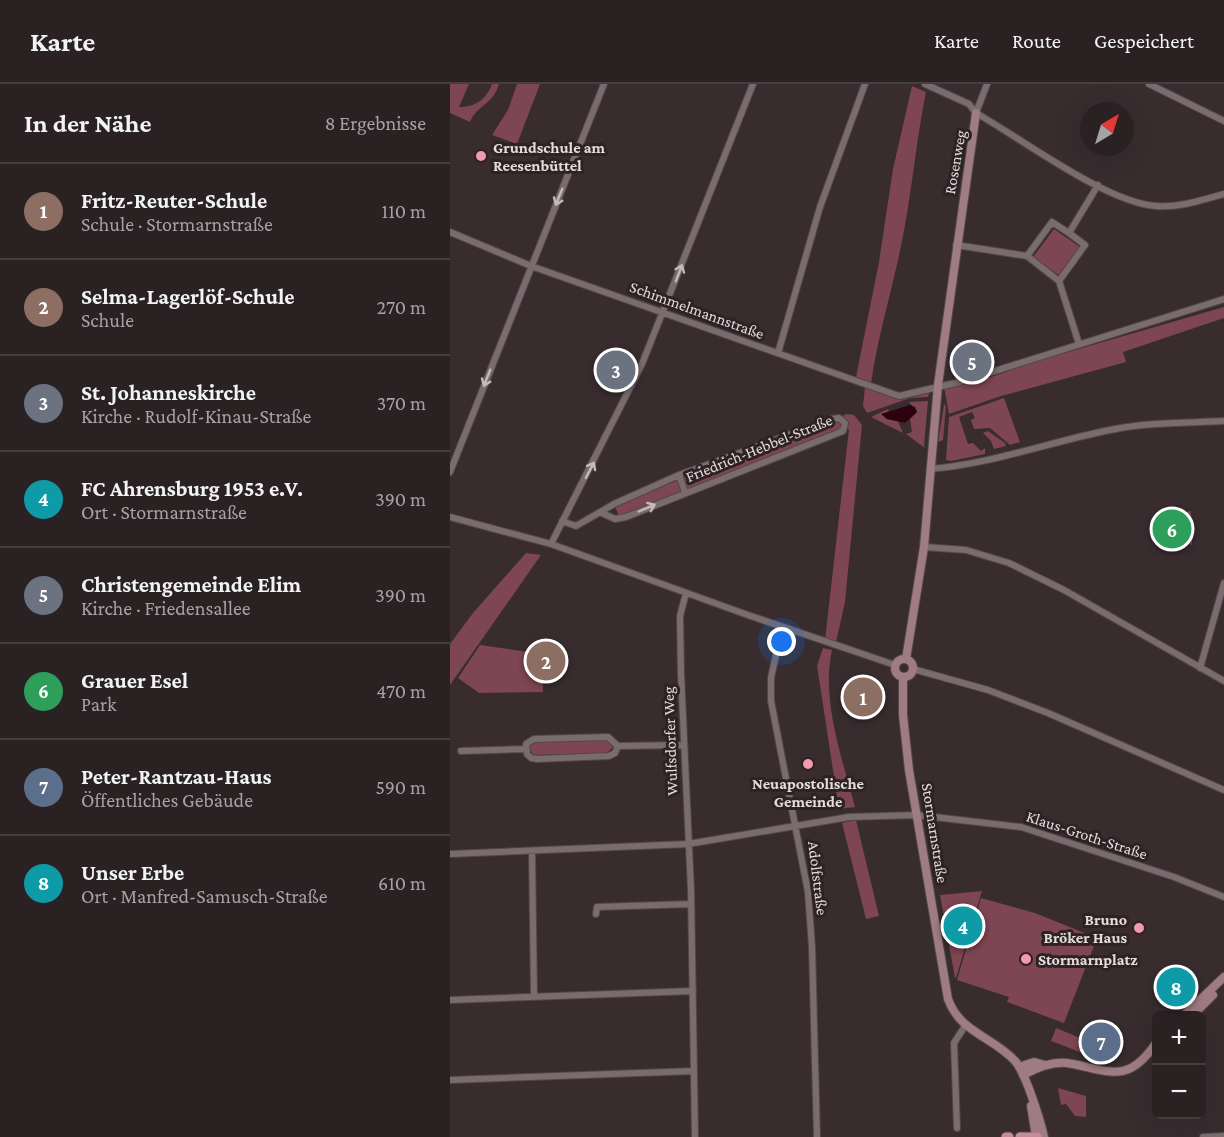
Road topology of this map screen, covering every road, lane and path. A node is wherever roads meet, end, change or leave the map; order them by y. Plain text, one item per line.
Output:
1 (604, 84) edge
2 (753, 84) edge
3 (865, 84) edge
4 (925, 84) edge
5 (987, 84) edge
6 (1149, 84) edge
7 (976, 112) junction
8 (1224, 121) edge
9 (1098, 185) junction
10 (1224, 194) edge
11 (450, 232) edge
12 (1069, 233) junction
13 (956, 246) junction
14 (1027, 256) junction
15 (531, 266) junction
16 (1059, 281) junction
17 (1224, 299) edge
18 (664, 312) junction
19 (1079, 344) junction
20 (778, 353) junction
21 (938, 385) junction
22 (1224, 421) edge
23 (752, 449) junction
24 (758, 463) junction
25 (930, 469) junction
26 (450, 472) edge
27 (679, 475) junction
28 (685, 492) junction
29 (606, 514) junction
30 (450, 517) edge
31 (562, 521) junction
32 (551, 544) junction
33 (924, 547) junction
34 (1224, 584) edge
35 (686, 593) junction
36 (782, 627) junction
37 (906, 659) junction
38 (896, 665) junction
39 (913, 669) junction
40 (1200, 669) junction
41 (903, 678) junction
42 (1224, 681) edge
43 (683, 745) junction
44 (618, 746) junction
45 (526, 749) junction
46 (462, 751) dead end
47 (1224, 790) edge
48 (917, 815) junction
49 (797, 828) junction
50 (688, 844) junction
51 (532, 852) junction
52 (450, 854) edge
53 (1224, 897) edge
54 (691, 903) junction
55 (596, 914) dead end
56 (1224, 977) edge
57 (1224, 984) edge
58 (693, 992) junction
59 (534, 996) junction
60 (450, 1000) edge
61 (1188, 1011) edge
62 (1197, 1011) edge
63 (965, 1026) junction
64 (1152, 1052) edge
65 (694, 1071) junction
66 (1021, 1071) junction
67 (450, 1080) edge
68 (1030, 1097) junction
69 (957, 1128) dead end
70 (1224, 1136) edge
71 (695, 1137) edge
72 (817, 1137) edge
73 (1020, 1137) edge
74 (1036, 1137) edge
75 (1044, 1137) edge
76 (1203, 1137) edge

1 -> 15 street
18 -> 2 street
3 - 20 street
4 - 7 street
5 - 7 street, Rosenweg
6 - 8 street
7 - 9 street
7 - 13 street, Rosenweg
9 - 10 street
9 - 12 street
11 - 15 street, Schimmelmannstraße
12 - 14 street
12 - 16 street
13 - 14 street
13 - 21 street, Rosenweg
14 - 16 street
15 - 18 street, Schimmelmannstraße
15 -> 26 street
16 - 19 street
17 - 19 street, Schimmelmannstraße
18 - 20 street, Schimmelmannstraße
31 -> 18 street
19 - 21 street, Schimmelmannstraße
20 - 21 street, Schimmelmannstraße
21 - 25 street
22 - 25 street
23 - 24 street
23 - 24 street, Friedrich-Hebbel-Straße
23 - 27 street, Friedrich-Hebbel-Straße
24 - 28 street, Friedrich-Hebbel-Straße
25 - 33 street
27 - 28 street
27 - 29 street, Friedrich-Hebbel-Straße
29 -> 28 street, Friedrich-Hebbel-Straße
29 - 31 street, Friedrich-Hebbel-Straße
30 - 32 street
31 - 32 street
32 - 35 street
33 - 37 street
33 - 40 street
34 - 40 street
35 - 36 street
35 - 43 street, Wulfsdorfer Weg
36 - 38 street
36 - 49 street, Adolfstraße
37 - 38 street
37 - 39 street
38 - 41 street, Stormarnstraße
39 - 41 street
39 - 47 street
40 - 42 street
41 - 48 street, Stormarnstraße
43 - 44 street
43 - 50 street, Wulfsdorfer Weg
44 - 45 street
44 - 45 street
45 - 46 street
48 - 49 street, Klaus-Groth-Straße
48 - 53 street, Klaus-Groth-Straße
48 - 63 street, Stormarnstraße
49 - 50 street, Klaus-Groth-Straße
49 - 72 street, Adolfstraße
50 - 51 street, Klaus-Groth-Straße
50 - 54 street, Wulfsdorfer Weg
51 - 52 street, Klaus-Groth-Straße
51 - 59 street
54 - 55 street
54 - 58 street, Wulfsdorfer Weg
56 - 61 street
57 - 62 street
58 - 59 street
58 - 65 street, Wulfsdorfer Weg
59 - 60 street
63 - 66 street
63 - 69 street
64 - 66 street
65 - 67 street
65 - 71 street, Wulfsdorfer Weg
66 - 68 street
68 - 74 street
68 - 75 street
70 - 76 street
73 - 74 main road

